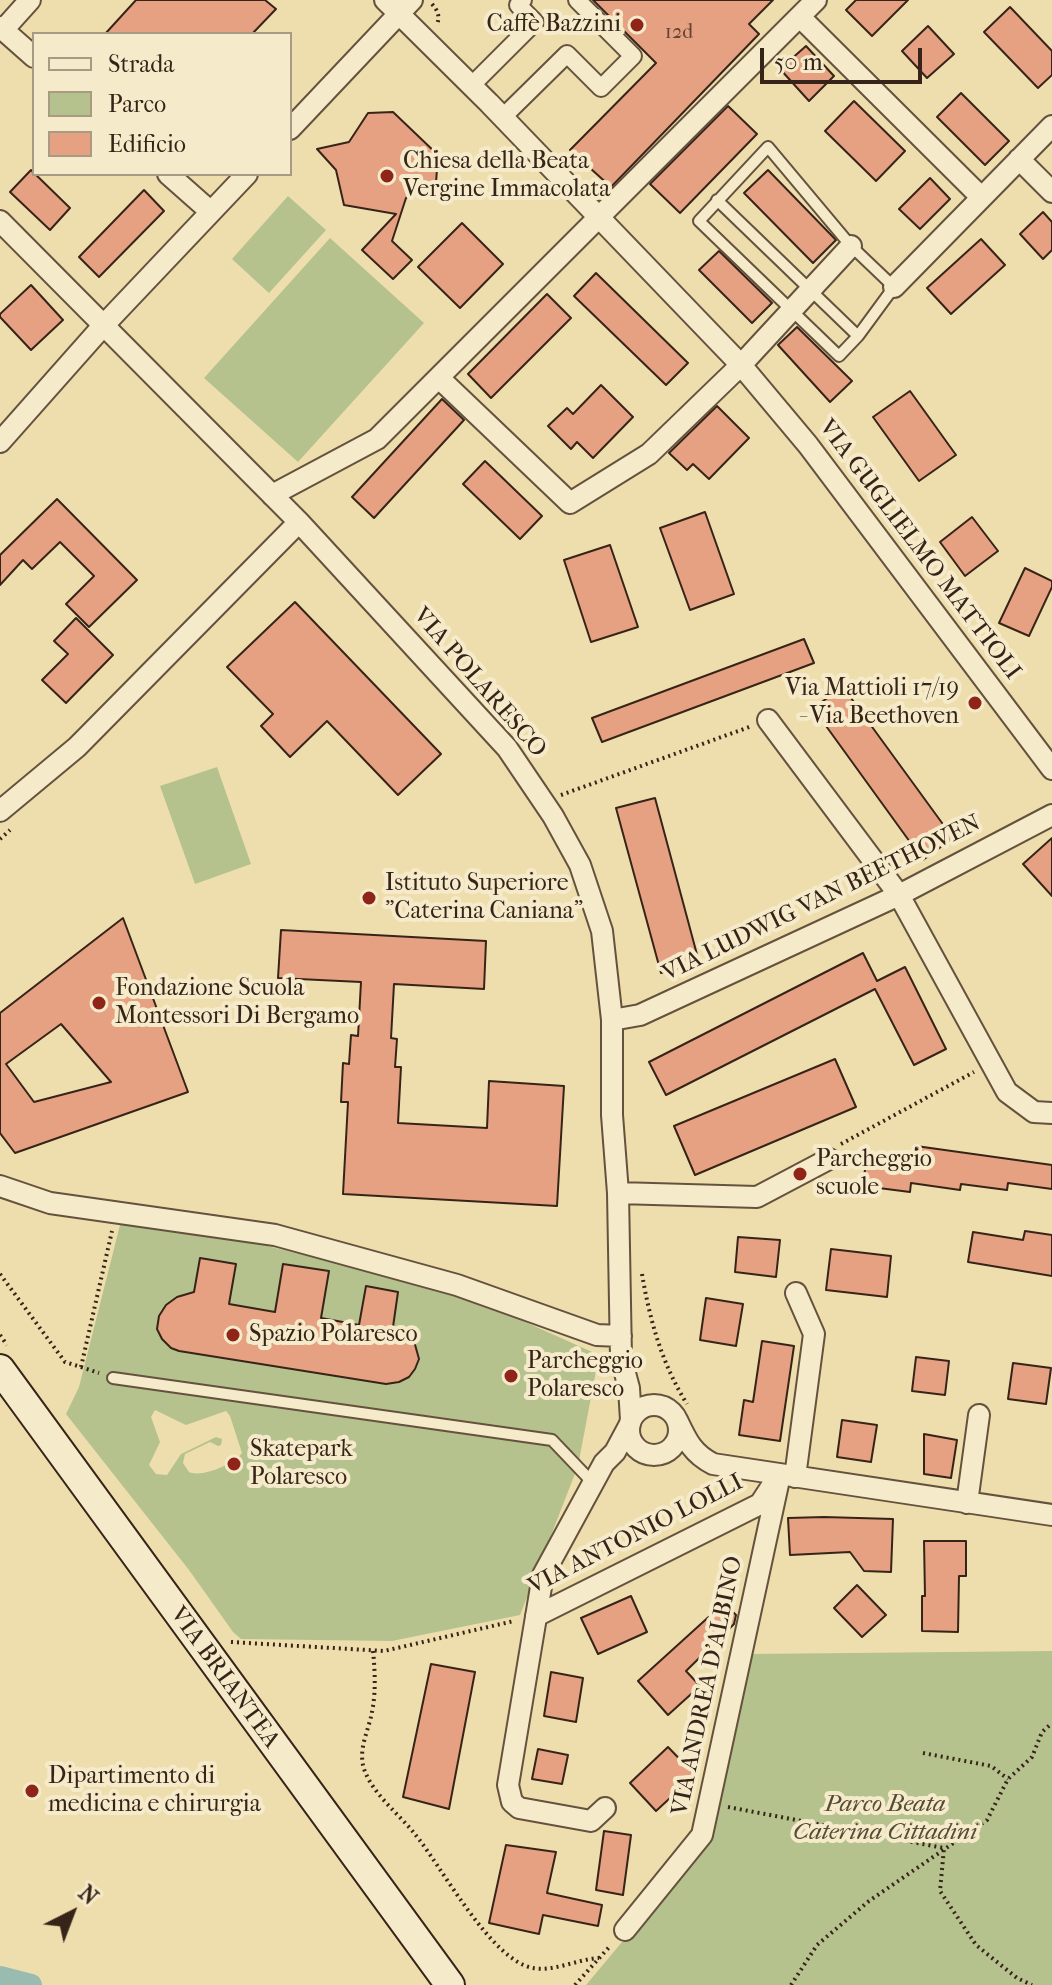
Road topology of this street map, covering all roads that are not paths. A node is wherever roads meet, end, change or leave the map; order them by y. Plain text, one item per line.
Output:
1 (30, 0) edge
2 (523, 0) edge
3 (577, 0) edge
4 (816, 0) edge
5 (399, 5) edge
6 (800, 17) junction
7 (2, 28) edge
8 (32, 55) edge
9 (471, 86) junction
10 (503, 117) junction
11 (1052, 126) edge
12 (292, 127) edge
13 (1019, 159) junction
14 (170, 176) edge
15 (245, 176) edge
16 (1052, 192) edge
17 (981, 197) junction
18 (717, 200) junction
19 (211, 212) junction
20 (598, 218) junction
21 (0, 221) edge
22 (851, 246) junction
23 (894, 287) junction
24 (809, 291) junction
25 (791, 311) junction
26 (102, 327) junction
27 (858, 336) junction
28 (741, 365) junction
29 (439, 378) junction
30 (0, 442) edge
31 (272, 495) junction
32 (299, 522) junction
33 (768, 720) road end
34 (1052, 769) edge
35 (0, 811) edge
36 (1052, 815) edge
37 (899, 895) junction
38 (612, 1020) junction
39 (1052, 1113) edge
40 (829, 1159) road end
41 (0, 1186) edge
42 (618, 1193) junction
43 (796, 1293) dead end
44 (621, 1336) junction
45 (624, 1367) junction
46 (0, 1369) edge
47 (113, 1378) road end
48 (672, 1415) junction
49 (979, 1415) dead end
50 (630, 1422) junction
51 (648, 1454) junction
52 (604, 1463) junction
53 (713, 1464) junction
54 (787, 1476) junction
55 (593, 1483) junction
56 (967, 1503) junction
57 (1052, 1515) edge
58 (536, 1616) junction
59 (605, 1808) dead end
60 (625, 1930) road end
61 (450, 1985) edge

1 - 7 street
2 - 9 street
3 - 10 street
4 - 6 street
5 - 9 street, VIA GUGLIELMO MATTIOLI
5 - 12 street
6 - 17 street
6 - 20 street
7 - 8 street
9 - 10 street, VIA GUGLIELMO MATTIOLI
10 - 20 street, VIA GUGLIELMO MATTIOLI
11 - 13 street
13 - 16 street
13 - 17 street
14 - 19 street
15 - 19 street
17 - 23 street
18 - 22 lane
18 - 24 lane
18 - 25 lane
19 - 26 street
20 - 28 street, VIA GUGLIELMO MATTIOLI
20 - 29 street
21 - 26 street, VIA POLARESCO
22 - 23 lane
22 - 24 street
23 - 27 lane
24 - 25 street
24 - 27 lane
25 - 27 lane
25 - 28 street
26 - 30 street
26 - 31 street, VIA POLARESCO
28 - 29 street
28 - 34 street, VIA GUGLIELMO MATTIOLI
29 - 31 street
31 - 32 street, VIA POLARESCO
32 - 35 street
32 - 38 street, VIA POLARESCO
33 - 37 street
36 - 37 street, VIA LUDWIG VAN BEETHOVEN
37 - 38 street, VIA LUDWIG VAN BEETHOVEN
37 - 39 street
38 - 42 street, VIA POLARESCO
40 - 42 street
41 - 44 street
42 - 44 street, VIA POLARESCO
43 - 54 street
44 - 45 street, VIA POLARESCO
45 - 48 street
45 - 50 street, VIA POLARESCO
46 - 61 main road, VIA BRIANTEA
47 - 55 lane
48 - 50 street
48 - 51 street
48 - 53 street
49 - 56 street
50 - 51 street, VIA POLARESCO
50 - 52 street
51 - 52 street
51 - 53 street
52 - 55 street
53 - 54 street
54 - 56 street
54 - 58 street, VIA ANTONIO LOLLI
54 - 60 street, VIA ANDREA D'ALBINO
55 - 58 street
56 - 57 street
58 - 59 street

